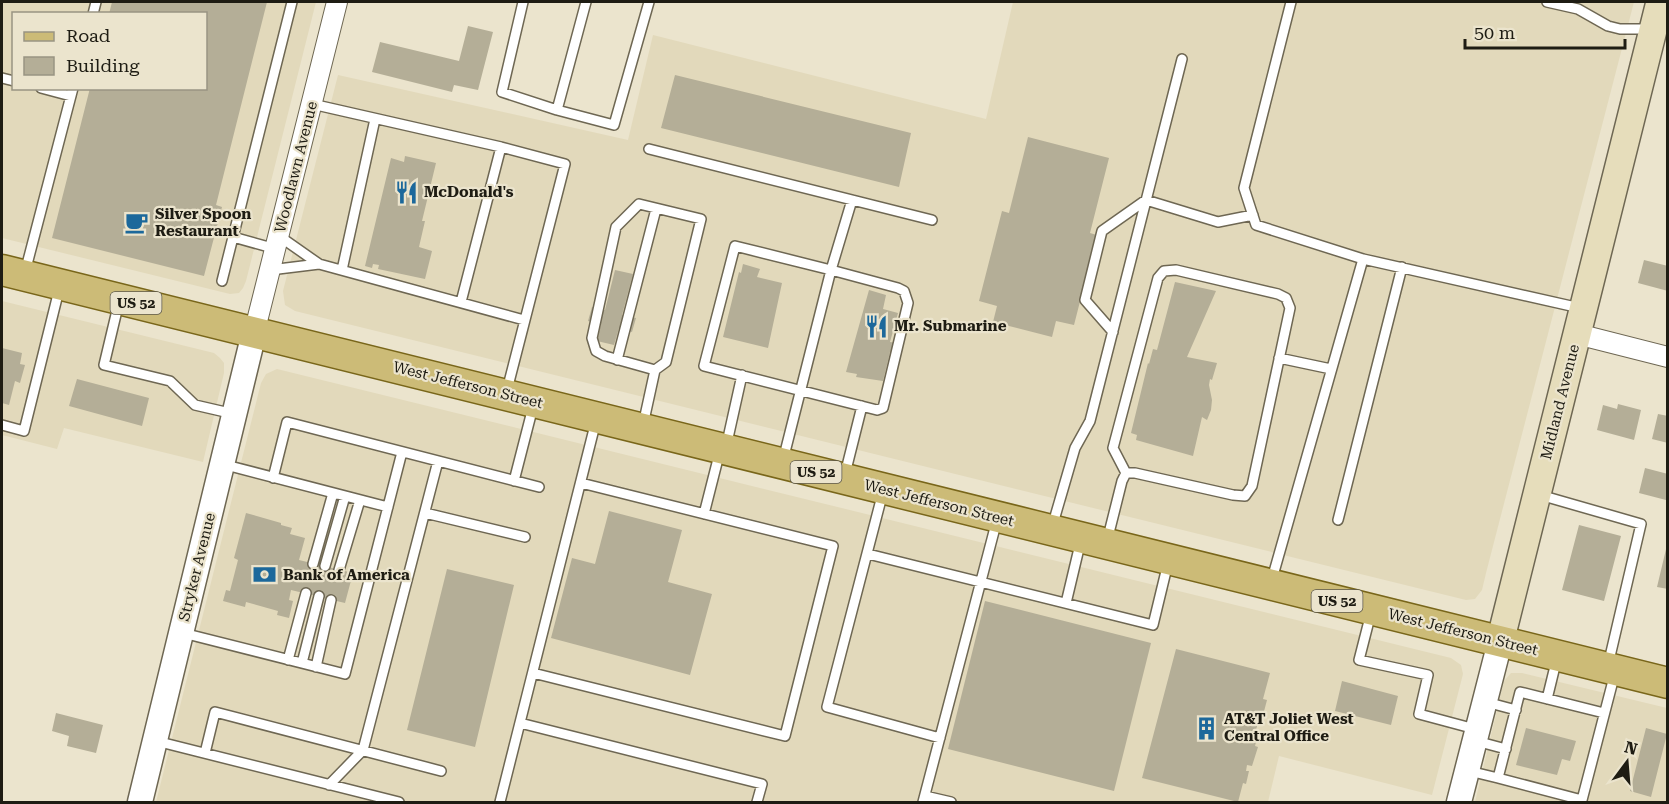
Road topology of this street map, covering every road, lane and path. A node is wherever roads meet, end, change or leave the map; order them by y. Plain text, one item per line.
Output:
1 (292, 2) edge
2 (337, 2) edge
3 (523, 2) edge
4 (586, 2) edge
5 (649, 2) edge
6 (1292, 2) edge
7 (1547, 2) edge
8 (1660, 2) edge
9 (1660, 28) edge
10 (1182, 59) dead end
11 (56, 90) edge
12 (72, 92) edge
13 (312, 104) junction
14 (557, 110) junction
15 (375, 119) junction
16 (501, 147) junction
17 (649, 149) dead end
18 (852, 200) junction
19 (1146, 200) junction
20 (656, 208) junction
21 (1253, 214) junction
22 (932, 220) dead end
23 (233, 237) junction
24 (277, 242) junction
25 (1363, 259) junction
26 (319, 264) junction
27 (1402, 267) junction
28 (270, 270) junction
29 (342, 270) junction
30 (831, 270) junction
31 (13, 273) edge
32 (222, 281) dead end
33 (60, 284) junction
34 (120, 299) junction
35 (461, 302) junction
36 (1584, 308) junction
37 (525, 320) junction
38 (1113, 332) junction
39 (254, 333) junction
40 (1577, 334) junction
41 (1668, 357) edge
42 (1279, 358) junction
43 (617, 360) junction
44 (1331, 369) junction
45 (655, 370) junction
46 (742, 375) junction
47 (801, 390) junction
48 (505, 395) junction
49 (535, 402) junction
50 (862, 406) junction
51 (234, 414) junction
52 (597, 418) junction
53 (2, 425) edge
54 (643, 429) junction
55 (723, 449) junction
56 (402, 452) junction
57 (438, 461) junction
58 (222, 464) junction
59 (782, 464) junction
60 (1126, 473) junction
61 (273, 478) junction
62 (844, 479) junction
63 (514, 481) junction
64 (580, 483) junction
65 (539, 487) dead end
66 (884, 489) junction
67 (333, 493) junction
68 (1537, 495) junction
69 (345, 496) junction
70 (360, 500) junction
71 (388, 507) junction
72 (424, 513) junction
73 (705, 514) junction
74 (998, 517) junction
75 (1338, 520) dead end
76 (1051, 530) junction
77 (525, 537) dead end
78 (1094, 541) junction
79 (868, 554) junction
80 (1169, 560) junction
81 (313, 564) dead end
82 (325, 566) dead end
83 (339, 570) dead end
84 (981, 582) junction
85 (1270, 585) junction
86 (306, 593) dead end
87 (319, 596) dead end
88 (331, 600) dead end
89 (1066, 603) junction
90 (1372, 610) junction
91 (181, 632) junction
92 (1500, 642) junction
93 (1557, 656) junction
94 (288, 660) junction
95 (302, 663) junction
96 (316, 667) junction
97 (1611, 669) junction
98 (533, 672) junction
99 (1668, 683) edge
100 (1547, 699) junction
101 (1485, 702) junction
102 (1516, 710) junction
103 (1604, 713) junction
104 (520, 723) junction
105 (1476, 735) junction
106 (940, 738) junction
107 (156, 741) junction
108 (1506, 749) junction
109 (363, 750) junction
110 (205, 753) junction
111 (441, 771) dead end
112 (1467, 771) junction
113 (1498, 778) junction
114 (329, 784) junction
115 (924, 799) edge
116 (140, 802) edge
117 (399, 802) edge
118 (500, 802) edge
119 (757, 802) edge
120 (951, 802) edge
121 (1459, 802) edge

1 - 23 lane
2 - 13 street, Woodlawn Avenue
3 - 14 lane
4 - 14 lane
5 - 14 lane
6 - 21 lane
7 - 9 lane
8 - 9 main road, Midland Avenue
9 - 36 main road, Midland Avenue
10 - 19 lane
11 - 12 lane
12 - 31 lane
13 - 15 lane
13 - 24 street, Woodlawn Avenue
15 - 16 lane
15 - 29 lane
16 - 35 lane
16 - 37 lane
17 - 18 lane
18 - 22 lane
18 - 30 lane
19 - 21 lane
19 - 38 lane
19 - 38 lane
20 - 43 lane
20 - 43 lane
20 - 45 lane
21 - 25 lane
23 - 24 lane
23 - 32 lane
24 - 26 lane
24 - 28 street, Woodlawn Avenue
25 - 27 lane
25 - 44 lane
26 - 28 lane
26 - 29 lane
27 - 36 lane
27 - 75 lane
28 - 39 street, Woodlawn Avenue
29 - 35 lane
30 - 46 lane
30 - 47 lane
30 - 50 lane
31 - 33 main road, West Jefferson Street / US 52
33 - 34 main road, West Jefferson Street / US 52
33 - 53 lane
34 - 39 main road, West Jefferson Street / US 52
34 - 51 lane
35 - 37 lane
36 - 40 main road, Midland Avenue
37 - 48 lane
38 - 76 lane
39 - 48 main road, West Jefferson Street / US 52
39 - 51 street, Stryker Avenue
40 - 41 street
40 - 68 main road, Midland Avenue
42 - 44 lane
42 - 60 lane
42 - 60 lane
43 - 45 lane
44 - 85 lane
45 - 54 lane
46 - 47 lane
46 - 55 lane
47 - 50 lane
47 - 59 lane
48 - 49 main road, West Jefferson Street / US 52
49 - 52 main road, West Jefferson Street / US 52
49 - 63 lane
50 - 62 lane
51 - 58 street, Stryker Avenue
52 - 54 main road, West Jefferson Street / US 52
52 - 64 lane
54 - 55 main road, West Jefferson Street / US 52
55 - 59 main road, West Jefferson Street / US 52
55 - 73 lane
56 - 57 lane
56 - 61 lane
56 - 71 lane
57 - 63 lane
57 - 72 lane
58 - 61 lane
58 - 91 street, Stryker Avenue
59 - 62 main road, West Jefferson Street / US 52
60 - 78 lane
61 - 67 lane
62 - 66 main road, West Jefferson Street / US 52
63 - 65 lane
64 - 73 lane
64 - 98 lane
66 - 74 main road, West Jefferson Street / US 52
66 - 79 lane
67 - 69 lane
67 - 81 lane
68 - 92 main road, Midland Avenue
68 - 97 lane
69 - 70 lane
69 - 82 lane
70 - 71 lane
70 - 83 lane
71 - 96 lane
72 - 77 lane
72 - 109 lane
73 - 98 lane
74 - 76 main road, West Jefferson Street / US 52
74 - 84 lane
76 - 78 main road, West Jefferson Street / US 52
78 - 80 main road, West Jefferson Street / US 52
78 - 89 lane
79 - 84 lane
79 - 106 lane
80 - 85 main road, West Jefferson Street / US 52
80 - 89 lane
84 - 89 lane
84 - 106 lane
85 - 90 main road, West Jefferson Street / US 52
86 - 94 lane
87 - 95 lane
88 - 96 lane
90 - 92 main road, West Jefferson Street / US 52
90 - 105 lane
91 - 94 lane
91 - 107 street, Stryker Avenue
92 - 93 main road, West Jefferson Street / US 52
92 - 101 street, Midland Avenue
93 - 97 main road, West Jefferson Street / US 52
93 - 100 lane
94 - 95 lane
95 - 96 lane
97 - 99 main road, West Jefferson Street / US 52
97 - 103 lane
98 - 104 lane
100 - 102 lane
100 - 103 lane
101 - 102 lane
101 - 105 street, Midland Avenue
102 - 108 lane
103 - 113 lane
104 - 118 lane
104 - 119 lane
105 - 108 lane
105 - 112 street, Midland Avenue
106 - 115 lane
107 - 110 lane
107 - 116 street, Stryker Avenue
108 - 113 lane
109 - 110 lane
109 - 111 lane
109 - 114 lane
110 - 114 lane
112 - 113 lane
112 - 121 street, Midland Avenue
114 - 117 lane
115 - 120 lane

